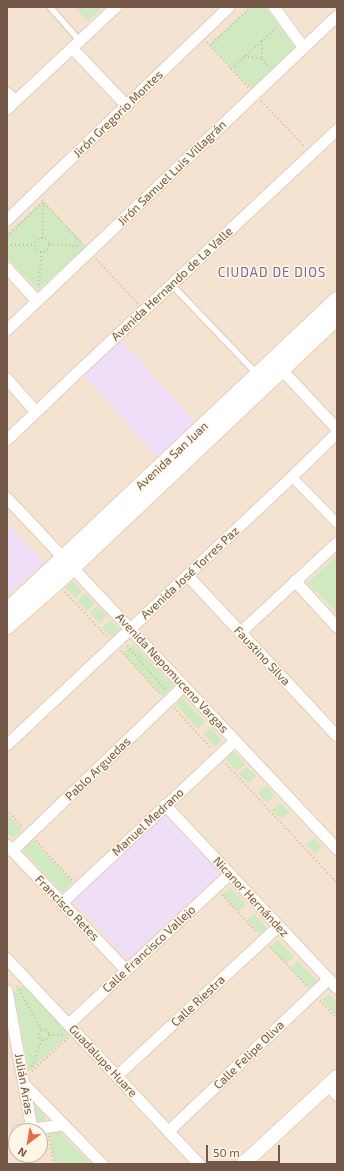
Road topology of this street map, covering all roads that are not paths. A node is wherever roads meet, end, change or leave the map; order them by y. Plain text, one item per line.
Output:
1 (50, 7) edge
2 (116, 7) edge
3 (230, 7) edge
4 (274, 7) edge
5 (337, 16) edge
6 (76, 44) junction
7 (304, 48) junction
8 (7, 93) edge
9 (11, 105) edge
10 (127, 106) junction
11 (337, 130) edge
12 (7, 220) edge
13 (7, 268) edge
14 (172, 285) junction
15 (38, 295) junction
16 (337, 300) edge
17 (337, 317) edge
18 (7, 330) edge
19 (282, 370) junction
20 (258, 375) junction
21 (7, 379) edge
22 (36, 412) junction
23 (337, 429) edge
24 (337, 433) edge
25 (7, 440) edge
26 (292, 477) junction
27 (7, 498) edge
28 (337, 523) edge
29 (337, 543) edge
30 (68, 562) junction
31 (188, 576) junction
32 (295, 581) junction
33 (7, 611) edge
34 (7, 626) edge
35 (337, 627) edge
36 (130, 628) junction
37 (240, 633) junction
38 (184, 686) junction
39 (337, 736) edge
40 (235, 741) junction
41 (7, 745) edge
42 (165, 806) junction
43 (10, 848) edge
44 (337, 849) edge
45 (230, 874) junction
46 (62, 903) junction
47 (279, 926) junction
48 (7, 959) edge
49 (126, 970) junction
50 (329, 979) junction
51 (337, 988) edge
52 (10, 989) edge
53 (69, 1024) junction
54 (117, 1076) junction
55 (24, 1084) junction
56 (334, 1086) edge
57 (31, 1123) edge
58 (63, 1125) junction
59 (48, 1127) edge
60 (169, 1131) junction
61 (102, 1164) edge
62 (199, 1164) edge
63 (243, 1164) edge

1 - 6 lane
2 - 6 street
3 - 10 street, Jirón Gregorio Montes
4 - 7 street
5 - 7 street, Jirón Samuel Luis Villagrán
6 - 9 street
6 - 10 street
7 - 15 street, Jirón Samuel Luis Villagrán
8 - 9 street
10 - 12 street, Jirón Gregorio Montes
11 - 14 street, Avenida Hernando de La Valle
13 - 15 street
14 - 20 lane
14 - 22 street, Avenida Hernando de La Valle
15 - 18 street, Jirón Samuel Luis Villagrán
16 - 20 main road, Avenida San Juan
17 - 19 main road, Avenida San Juan
19 - 23 street
19 - 30 main road, Avenida San Juan
20 - 30 main road, Avenida San Juan
21 - 22 street
22 - 25 street, Avenida Hernando de La Valle
24 - 26 street, Avenida José Torres Paz
26 - 28 street
26 - 31 street, Avenida José Torres Paz
27 - 30 street, Avenida Nepomuceno Vargas
29 - 32 street
30 - 33 main road, Avenida San Juan
30 - 34 main road, Avenida San Juan
30 - 36 street, Avenida Nepomuceno Vargas
31 - 36 street, Avenida José Torres Paz
31 - 37 street, Faustino Silva
32 - 35 street
32 - 37 street
36 - 38 street, Avenida Nepomuceno Vargas
36 - 41 street, Avenida José Torres Paz
37 - 39 street, Faustino Silva
38 - 40 street, Avenida Nepomuceno Vargas
38 - 43 street, Pablo Arguedas
40 - 42 street, Manuel Medrano
40 - 44 street, Avenida Nepomuceno Vargas
42 - 45 street, Nicanor Hernández
42 - 46 street, Manuel Medrano
43 - 46 street, Francisco Retes
45 - 47 street, Nicanor Hernández
45 - 49 street, Calle Francisco Vallejo
46 - 49 street, Francisco Retes
47 - 50 street, Nicanor Hernández
47 - 54 street, Calle Riestra
48 - 53 street, Guadalupe Huare
49 - 53 street, Calle Francisco Vallejo
50 - 51 street, Nicanor Hernández
50 - 60 street, Calle Felipe Oliva
52 - 55 street, Julián Arias
53 - 54 street, Guadalupe Huare
54 - 60 street, Guadalupe Huare
55 - 57 street, Julián Arias
55 - 58 street
56 - 63 street
58 - 59 street
58 - 61 street
60 - 62 street, Guadalupe Huare

